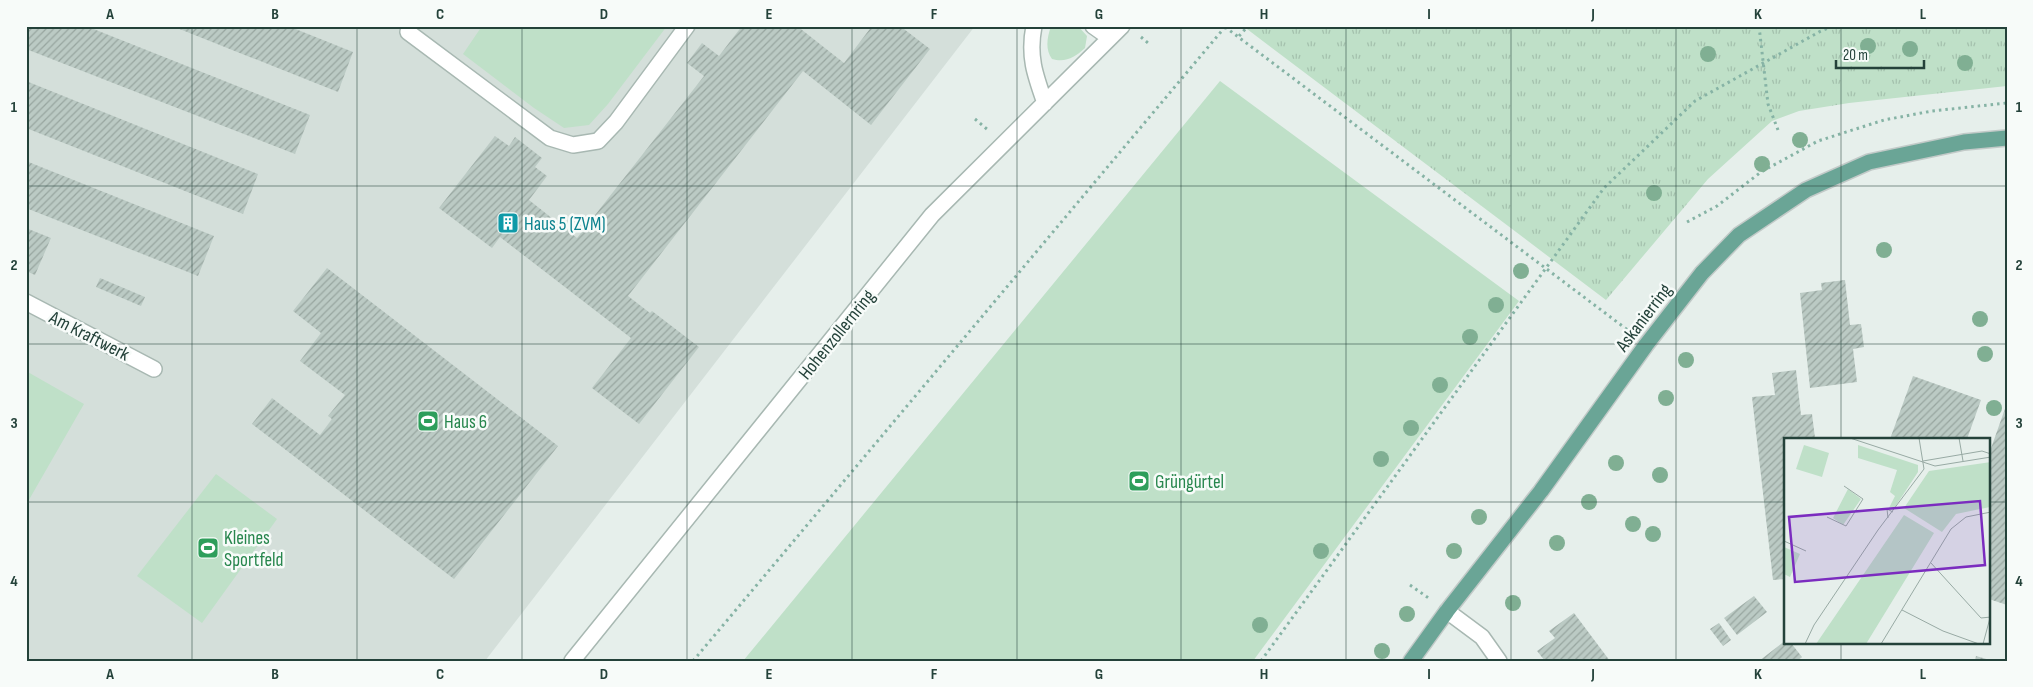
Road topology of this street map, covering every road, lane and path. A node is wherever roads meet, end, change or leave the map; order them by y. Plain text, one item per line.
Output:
1 (687, 26) edge
2 (1034, 26) edge
3 (1093, 26) edge
4 (1122, 26) edge
5 (1248, 26) edge
6 (1759, 26) edge
7 (1833, 26) edge
8 (1225, 27) edge
9 (408, 32) dead end
10 (1239, 36) junction
11 (1110, 38) junction
12 (1762, 65) junction
13 (1045, 103) junction
14 (2007, 103) edge
15 (1778, 130) dead end
16 (2007, 138) edge
17 (1687, 222) dead end
18 (1547, 268) junction
19 (26, 302) edge
20 (1646, 344) junction
21 (154, 369) dead end
22 (1447, 611) junction
23 (572, 661) edge
24 (693, 661) edge
25 (1261, 661) edge
26 (1411, 661) edge
27 (1499, 661) edge

1 - 9 street
2 - 13 street
3 - 11 street
4 - 11 street, Hohenzollernring
5 - 10 path
6 - 12 path
7 - 12 path
8 - 10 path
8 - 24 path
10 - 18 path
11 - 13 street, Hohenzollernring
12 - 15 path
12 - 18 path
13 - 23 street, Hohenzollernring
14 - 17 path
16 - 20 main road, Askanierring
18 - 20 path
18 - 25 path
19 - 21 street, Am Kraftwerk
20 - 22 main road, Askanierring
22 - 26 main road, Askanierring
22 - 27 street

